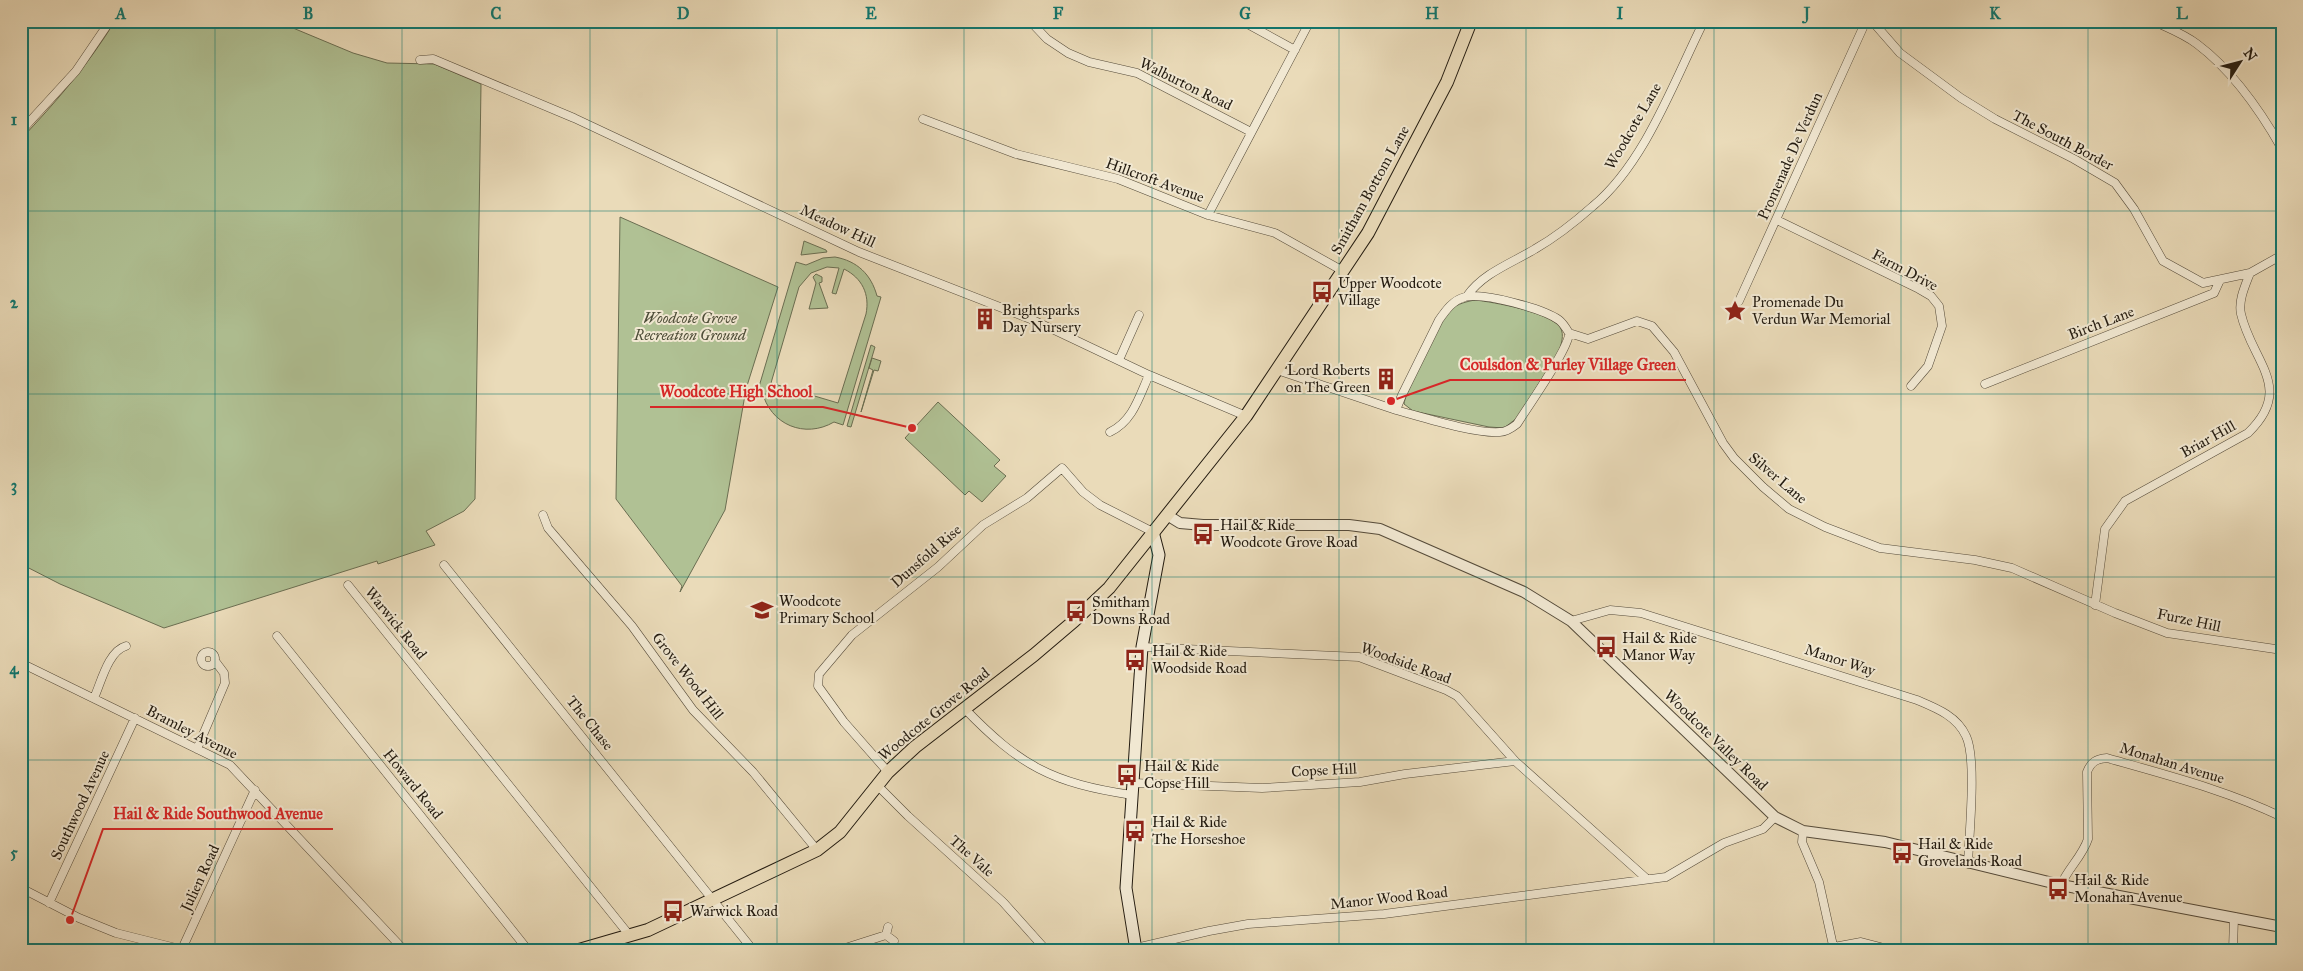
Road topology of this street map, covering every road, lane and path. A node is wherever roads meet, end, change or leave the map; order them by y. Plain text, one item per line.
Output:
1 (110, 21) edge
2 (1030, 21) edge
3 (1242, 21) edge
4 (1310, 21) edge
5 (1471, 21) edge
6 (1704, 21) edge
7 (1866, 21) edge
8 (1872, 21) edge
9 (2153, 21) edge
10 (1295, 50) junction
11 (420, 60) dead end
12 (923, 119) dead end
13 (21, 131) edge
14 (1252, 132) junction
15 (2282, 149) edge
16 (1208, 215) junction
17 (1777, 220) junction
18 (2282, 255) edge
19 (1343, 271) junction
20 (2250, 273) junction
21 (2220, 280) junction
22 (1467, 296) junction
23 (1739, 301) dead end
24 (1139, 315) dead end
25 (1569, 332) junction
26 (1119, 360) junction
27 (1277, 370) junction
28 (1149, 375) junction
29 (1985, 384) dead end
30 (1911, 386) dead end
31 (1396, 410) junction
32 (1246, 416) junction
33 (1110, 432) dead end
34 (1167, 514) junction
35 (543, 515) dead end
36 (1153, 532) junction
37 (444, 566) dead end
38 (348, 585) dead end
39 (2094, 605) junction
40 (1571, 621) junction
41 (277, 636) dead end
42 (126, 646) dead end
43 (1142, 647) junction
44 (2282, 650) edge
45 (215, 661) dead end
46 (21, 663) edge
47 (94, 698) junction
48 (964, 708) junction
49 (135, 718) junction
50 (197, 749) junction
51 (1514, 761) junction
52 (888, 772) junction
53 (1134, 782) junction
54 (877, 785) junction
55 (255, 790) junction
56 (1132, 795) junction
57 (1775, 817) junction
58 (2282, 817) edge
59 (1803, 831) junction
60 (817, 850) junction
61 (1968, 864) junction
62 (1647, 879) junction
63 (2061, 885) junction
64 (21, 888) edge
65 (714, 899) junction
66 (49, 903) junction
67 (2234, 917) junction
68 (2282, 927) edge
69 (630, 936) junction
70 (894, 941) dead end
71 (1834, 948) edge
72 (183, 949) edge
73 (1043, 949) edge
74 (1136, 949) edge
75 (404, 950) edge
76 (528, 950) edge
77 (579, 950) edge
78 (754, 950) edge
79 (839, 950) edge
80 (1892, 950) edge
81 (2234, 950) edge

1 - 13 street
2 - 14 street, Walburton Road
3 - 10 street
4 - 10 street
5 - 19 main road, Smitham Bottom Lane
6 - 22 street, Woodcote Lane
7 - 17 street, Promenade De Verdun
8 - 21 street, The South Border
9 - 15 street
10 - 14 street
11 - 26 street, Meadow Hill
12 - 16 street, Hillcroft Avenue
14 - 16 street
16 - 19 street, Hillcroft Avenue
17 - 23 street, Promenade De Verdun
17 - 30 street, Farm Drive
18 - 20 street, The South Border
19 - 27 main road, Smitham Bottom Lane
20 - 21 street, The South Border
20 - 39 street, Briar Hill
21 - 29 street, Birch Lane
22 - 25 street
22 - 31 street
24 - 26 street
25 - 31 street
25 - 39 street, Silver Lane
26 - 28 street, Meadow Hill
27 - 31 street
27 - 32 main road, Smitham Bottom Lane
28 - 32 street, Meadow Hill
28 - 33 street
32 - 34 main road, Smitham Bottom Lane
34 - 36 main road, Smitham Bottom Lane
34 - 40 street, Woodcote Valley Road
35 - 60 street, Grove Wood Hill
36 - 43 main road
36 - 48 main road, Woodcote Grove Road
36 - 52 street, Dunsfold Rise
37 - 65 street, The Chase
38 - 69 street, Warwick Road
39 - 44 street, Furze Hill
40 - 57 street, Woodcote Valley Road
40 - 61 street, Manor Way
41 - 76 street, Howard Road
42 - 47 street
43 - 51 street, Woodside Road
43 - 53 main road
45 - 50 street
46 - 47 street, Bramley Avenue
47 - 49 street, Bramley Avenue
48 - 52 main road, Woodcote Grove Road
48 - 56 street
49 - 50 street, Bramley Avenue
49 - 66 street, Southwood Avenue
50 - 55 street, Bramley Avenue
51 - 53 street, Copse Hill
51 - 62 street, Woodside Road
52 - 54 main road, Woodcote Grove Road
53 - 56 main road
54 - 60 main road, Woodcote Grove Road
54 - 73 street, The Vale
55 - 72 street, Julien Road
55 - 75 street, Bramley Avenue
56 - 74 main road
57 - 59 street, Woodcote Valley Road
57 - 62 street, Manor Wood Road
58 - 63 street, Monahan Avenue
59 - 61 street, Woodcote Valley Road
59 - 71 street
60 - 65 main road, Woodcote Grove Road
61 - 63 street, Woodcote Valley Road
62 - 74 street, Manor Wood Road
63 - 67 street, Woodcote Valley Road
64 - 66 street
65 - 69 main road, Woodcote Grove Road
65 - 78 street, The Chase
66 - 72 street
67 - 68 street, Woodcote Valley Road
67 - 81 street
69 - 77 main road, Woodcote Grove Road
70 - 79 street
71 - 80 street

